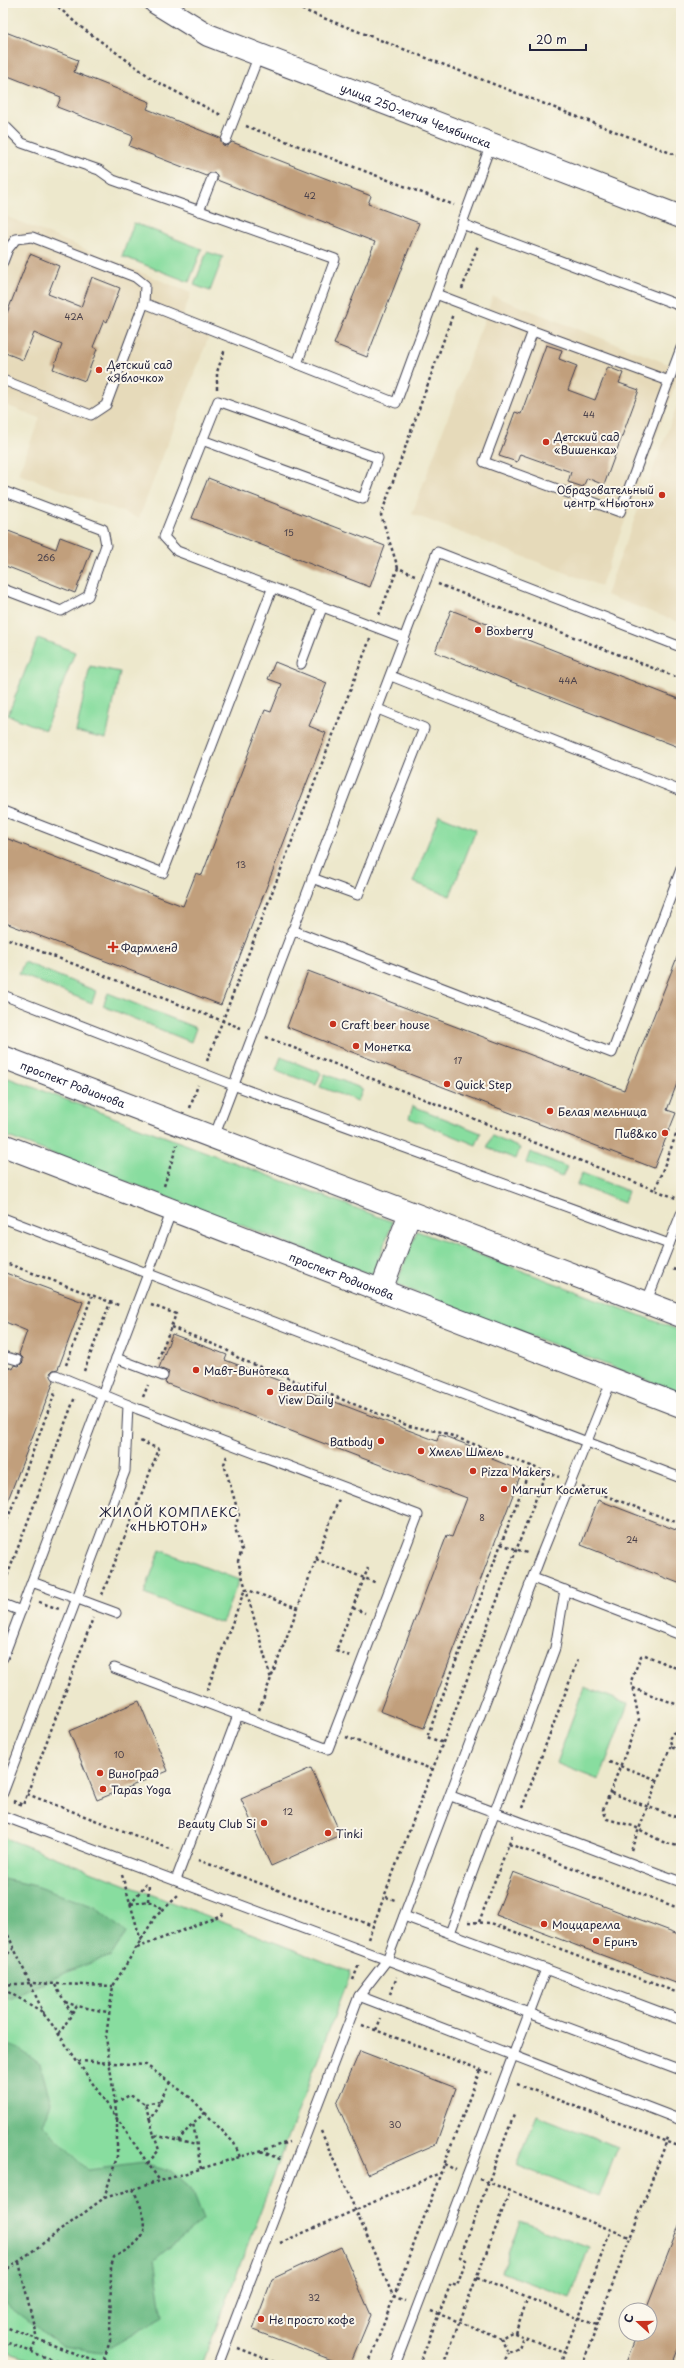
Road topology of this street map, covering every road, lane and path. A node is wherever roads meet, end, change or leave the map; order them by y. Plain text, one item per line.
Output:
1 (54, 3) edge
2 (156, 3) edge
3 (285, 3) edge
4 (259, 55) junction
5 (235, 122) junction
6 (3, 124) edge
7 (226, 140) dead end
8 (491, 144) junction
9 (681, 157) edge
10 (212, 178) dead end
11 (467, 210) junction
12 (199, 211) junction
13 (681, 217) edge
14 (462, 224) junction
15 (483, 231) junction
16 (3, 262) edge
17 (436, 294) junction
18 (458, 302) junction
19 (144, 304) junction
20 (681, 306) edge
21 (533, 331) junction
22 (230, 336) junction
23 (681, 348) edge
24 (296, 364) junction
25 (217, 372) dead end
26 (3, 380) edge
27 (669, 381) junction
28 (202, 440) junction
29 (3, 491) edge
30 (398, 568) dead end
31 (3, 589) edge
32 (272, 589) junction
33 (322, 608) junction
34 (404, 638) junction
35 (681, 647) edge
36 (301, 664) dead end
37 (391, 676) junction
38 (378, 709) junction
39 (681, 791) edge
40 (3, 811) edge
41 (681, 869) edge
42 (312, 878) junction
43 (292, 930) junction
44 (3, 937) edge
45 (3, 996) edge
46 (253, 1032) junction
47 (3, 1057) edge
48 (233, 1085) junction
49 (681, 1122) edge
50 (214, 1137) junction
51 (3, 1145) edge
52 (654, 1190) junction
53 (681, 1200) edge
54 (172, 1210) junction
55 (410, 1213) junction
56 (681, 1214) edge
57 (3, 1218) edge
58 (669, 1244) junction
59 (149, 1274) junction
60 (381, 1290) junction
61 (92, 1296) dead end
62 (139, 1300) junction
63 (110, 1302) dead end
64 (646, 1304) junction
65 (681, 1316) edge
66 (3, 1356) edge
67 (116, 1358) junction
68 (16, 1360) dead end
69 (59, 1376) junction
70 (162, 1376) dead end
71 (612, 1378) junction
72 (80, 1384) junction
73 (103, 1393) junction
74 (128, 1405) junction
75 (681, 1406) edge
76 (587, 1441) junction
77 (232, 1445) junction
78 (531, 1466) junction
79 (681, 1478) edge
80 (344, 1487) junction
81 (580, 1494) dead end
82 (681, 1524) edge
83 (3, 1531) edge
84 (501, 1544) junction
85 (517, 1550) junction
86 (540, 1558) junction
87 (316, 1559) junction
88 (368, 1568) dead end
89 (364, 1578) junction
90 (533, 1578) junction
91 (32, 1582) junction
92 (3, 1588) edge
93 (390, 1588) junction
94 (245, 1589) junction
95 (565, 1590) junction
96 (26, 1597) junction
97 (77, 1599) junction
98 (3, 1604) edge
99 (298, 1608) junction
100 (21, 1611) junction
101 (116, 1613) dead end
102 (72, 1614) junction
103 (92, 1621) dead end
104 (681, 1635) edge
105 (3, 1658) edge
106 (578, 1659) dead end
107 (362, 1660) junction
108 (114, 1668) dead end
109 (681, 1670) edge
110 (271, 1679) junction
111 (632, 1688) junction
112 (203, 1702) junction
113 (681, 1706) edge
114 (238, 1715) junction
115 (255, 1722) junction
116 (681, 1731) edge
117 (345, 1736) dead end
118 (444, 1743) junction
119 (671, 1745) junction
120 (681, 1749) edge
121 (609, 1762) dead end
122 (621, 1766) junction
123 (434, 1770) junction
124 (658, 1780) junction
125 (3, 1793) edge
126 (610, 1793) junction
127 (27, 1794) dead end
128 (451, 1796) junction
129 (648, 1806) junction
130 (494, 1812) junction
131 (3, 1816) edge
132 (681, 1819) edge
133 (517, 1821) junction
134 (639, 1829) junction
135 (509, 1844) junction
136 (681, 1847) edge
137 (186, 1855) junction
138 (118, 1858) junction
139 (626, 1862) junction
140 (176, 1880) junction
141 (681, 1882) edge
142 (190, 1886) junction
143 (386, 1897) junction
144 (148, 1901) junction
145 (130, 1904) junction
146 (408, 1905) junction
147 (245, 1906) junction
148 (164, 1909) junction
149 (681, 1909) edge
150 (404, 1916) junction
151 (454, 1921) junction
152 (479, 1922) junction
153 (3, 1924) edge
154 (373, 1926) junction
155 (450, 1933) junction
156 (141, 1942) junction
157 (14, 1948) junction
158 (137, 1948) junction
159 (364, 1951) junction
160 (3, 1958) edge
161 (387, 1960) junction
162 (546, 1969) junction
163 (30, 1983) junction
164 (55, 1984) junction
165 (3, 1985) edge
166 (112, 1986) junction
167 (350, 1988) dead end
168 (3, 1989) edge
169 (681, 1994) edge
170 (358, 1996) junction
171 (65, 2002) junction
172 (78, 2006) junction
173 (107, 2012) junction
174 (529, 2013) junction
175 (72, 2014) junction
176 (46, 2017) junction
177 (681, 2020) edge
178 (358, 2023) dead end
179 (59, 2034) junction
180 (513, 2056) junction
181 (77, 2061) junction
182 (109, 2062) junction
183 (480, 2070) junction
184 (681, 2070) edge
185 (504, 2079) junction
186 (170, 2082) junction
187 (160, 2101) junction
188 (115, 2102) junction
189 (144, 2104) junction
190 (206, 2112) junction
191 (514, 2115) dead end
192 (117, 2119) junction
193 (150, 2120) junction
194 (681, 2120) edge
195 (192, 2123) junction
196 (154, 2135) junction
197 (669, 2135) dead end
198 (178, 2141) junction
199 (667, 2142) junction
200 (196, 2145) junction
201 (681, 2147) edge
202 (289, 2148) dead end
203 (260, 2151) junction
204 (287, 2154) dead end
205 (240, 2157) junction
206 (284, 2161) junction
207 (148, 2163) junction
208 (444, 2164) junction
209 (281, 2168) dead end
210 (201, 2169) junction
211 (441, 2172) junction
212 (468, 2174) junction
213 (160, 2181) junction
214 (488, 2182) junction
215 (133, 2189) junction
216 (510, 2191) junction
217 (104, 2198) junction
218 (612, 2230) junction
219 (632, 2238) junction
220 (279, 2243) dead end
221 (19, 2262) junction
222 (3, 2273) edge
223 (477, 2278) junction
224 (528, 2298) junction
225 (578, 2318) junction
226 (597, 2325) junction
227 (3, 2326) edge
228 (515, 2333) dead end
229 (523, 2336) dead end
230 (501, 2338) dead end
231 (37, 2339) junction
232 (3, 2341) edge
233 (234, 2346) dead end
234 (31, 2352) junction
235 (508, 2353) junction
236 (66, 2365) edge
237 (103, 2365) edge
238 (218, 2365) edge
239 (282, 2365) edge
240 (368, 2365) edge
241 (395, 2365) edge
242 (418, 2365) edge
243 (443, 2365) edge
244 (503, 2365) edge
245 (560, 2365) edge
246 (582, 2365) edge

1 - 5 path
2 - 4 street, улица 250-летия Челябинска
3 - 9 path
4 - 5 lane
4 - 8 street, улица 250-летия Челябинска
5 - 7 lane
5 - 11 path
6 - 12 lane
8 - 11 lane
8 - 13 street, улица 250-летия Челябинска
10 - 12 lane
11 - 14 lane
12 - 24 lane
14 - 15 lane
14 - 17 lane
15 - 18 path
15 - 20 lane
16 - 19 lane
17 - 18 lane
17 - 24 lane
18 - 21 lane
18 - 30 path
19 - 22 lane
19 - 26 lane
21 - 27 lane
21 - 27 lane
22 - 24 lane
22 - 25 path
23 - 27 lane
28 - 28 lane
28 - 32 lane
29 - 31 lane
32 - 33 lane
32 - 40 lane
33 - 34 lane
33 - 36 lane
34 - 35 lane
34 - 37 lane
37 - 38 lane
37 - 39 lane
38 - 42 lane
38 - 42 lane
41 - 43 lane
42 - 43 lane
43 - 46 lane
44 - 46 path
45 - 48 lane
46 - 48 lane
46 - 52 path
47 - 50 street, проспект Родионова
48 - 50 lane
48 - 58 lane
49 - 52 path
50 - 55 street, проспект Родионова
51 - 54 street, проспект Родионова
52 - 53 path
54 - 59 lane
54 - 60 street, проспект Родионова
55 - 60 street
55 - 64 street, проспект Родионова
56 - 58 lane
57 - 59 lane
58 - 64 lane
59 - 62 lane
59 - 76 lane
60 - 71 street, проспект Родионова
61 - 69 path
62 - 67 lane
62 - 78 path
63 - 72 path
64 - 65 street, проспект Родионова
66 - 68 lane
67 - 70 lane
67 - 73 lane
69 - 72 lane
69 - 83 path
71 - 75 street, проспект Родионова
71 - 76 lane
72 - 73 lane
72 - 92 path
73 - 74 lane
73 - 91 lane
74 - 77 lane
74 - 97 lane
76 - 79 lane
76 - 86 lane
77 - 80 lane
77 - 94 path
78 - 84 path
78 - 85 path
80 - 87 path
80 - 93 lane
81 - 82 path
84 - 85 path
84 - 118 path
85 - 86 path
85 - 118 path
86 - 90 lane
87 - 89 path
87 - 99 path
88 - 89 path
89 - 93 path
89 - 107 path
90 - 95 lane
90 - 128 lane
91 - 96 lane
91 - 97 lane
92 - 96 path
93 - 107 lane
94 - 99 path
94 - 110 path
94 - 112 path
95 - 104 lane
95 - 130 lane
96 - 100 lane
96 - 102 path
97 - 101 lane
97 - 102 lane
98 - 100 lane
99 - 110 path
100 - 105 lane
102 - 103 path
102 - 125 lane
106 - 133 path
107 - 115 lane
108 - 112 lane
109 - 111 path
110 - 115 path
111 - 113 path
111 - 122 path
112 - 114 lane
114 - 115 lane
114 - 137 lane
116 - 119 path
117 - 123 path
118 - 123 path
119 - 120 path
119 - 124 path
121 - 122 path
122 - 124 path
122 - 126 path
123 - 143 path
124 - 129 path
126 - 129 path
126 - 134 path
127 - 137 path
128 - 130 lane
128 - 146 lane
129 - 132 path
129 - 134 path
130 - 133 lane
130 - 151 lane
131 - 138 lane
133 - 135 path
133 - 139 lane
134 - 136 path
134 - 139 path
135 - 149 path
135 - 152 path
137 - 140 lane
137 - 154 path
138 - 140 lane
138 - 145 path
139 - 141 lane
140 - 142 lane
142 - 147 lane
142 - 148 path
143 - 146 path
143 - 154 path
144 - 145 path
144 - 145 path
144 - 148 path
145 - 156 path
146 - 150 lane
147 - 158 path
147 - 159 lane
148 - 156 path
150 - 155 lane
150 - 161 lane
151 - 152 path
151 - 155 lane
152 - 169 path
153 - 157 path
154 - 159 path
155 - 162 lane
156 - 158 path
157 - 160 path
157 - 163 path
158 - 166 path
159 - 161 lane
159 - 167 path
161 - 170 lane
161 - 174 lane
162 - 174 lane
162 - 177 lane
163 - 164 path
163 - 165 path
163 - 176 path
164 - 166 path
164 - 171 path
166 - 173 path
168 - 176 path
170 - 180 lane
170 - 238 lane
171 - 172 path
171 - 175 path
172 - 173 path
172 - 175 path
173 - 182 path
174 - 180 lane
174 - 184 lane
175 - 179 path
176 - 179 path
178 - 183 path
179 - 181 path
180 - 185 lane
180 - 194 lane
181 - 182 path
181 - 192 path
182 - 186 path
182 - 188 path
183 - 185 path
183 - 208 path
185 - 199 path
185 - 212 lane
186 - 187 path
186 - 190 path
187 - 189 path
187 - 193 path
188 - 189 path
188 - 192 path
189 - 193 path
190 - 195 path
190 - 205 path
191 - 214 path
192 - 207 path
192 - 217 path
193 - 196 path
195 - 198 path
195 - 200 path
196 - 198 path
196 - 207 path
197 - 199 path
198 - 200 path
199 - 201 path
199 - 219 path
200 - 210 path
202 - 203 path
203 - 205 path
203 - 206 path
204 - 206 path
205 - 210 path
206 - 209 path
207 - 213 path
208 - 211 path
208 - 212 path
210 - 213 path
211 - 220 path
211 - 240 path
212 - 214 path
212 - 241 lane
213 - 215 path
214 - 216 path
214 - 242 path
215 - 217 path
215 - 237 path
216 - 218 path
216 - 223 path
217 - 221 path
218 - 219 path
218 - 225 path
219 - 226 path
221 - 222 path
221 - 231 path
223 - 224 path
223 - 243 path
224 - 225 path
224 - 228 path
225 - 226 path
225 - 245 path
226 - 246 path
227 - 231 path
229 - 235 path
230 - 235 path
231 - 234 path
231 - 237 path
232 - 234 path
233 - 239 path
234 - 236 path
235 - 244 path

